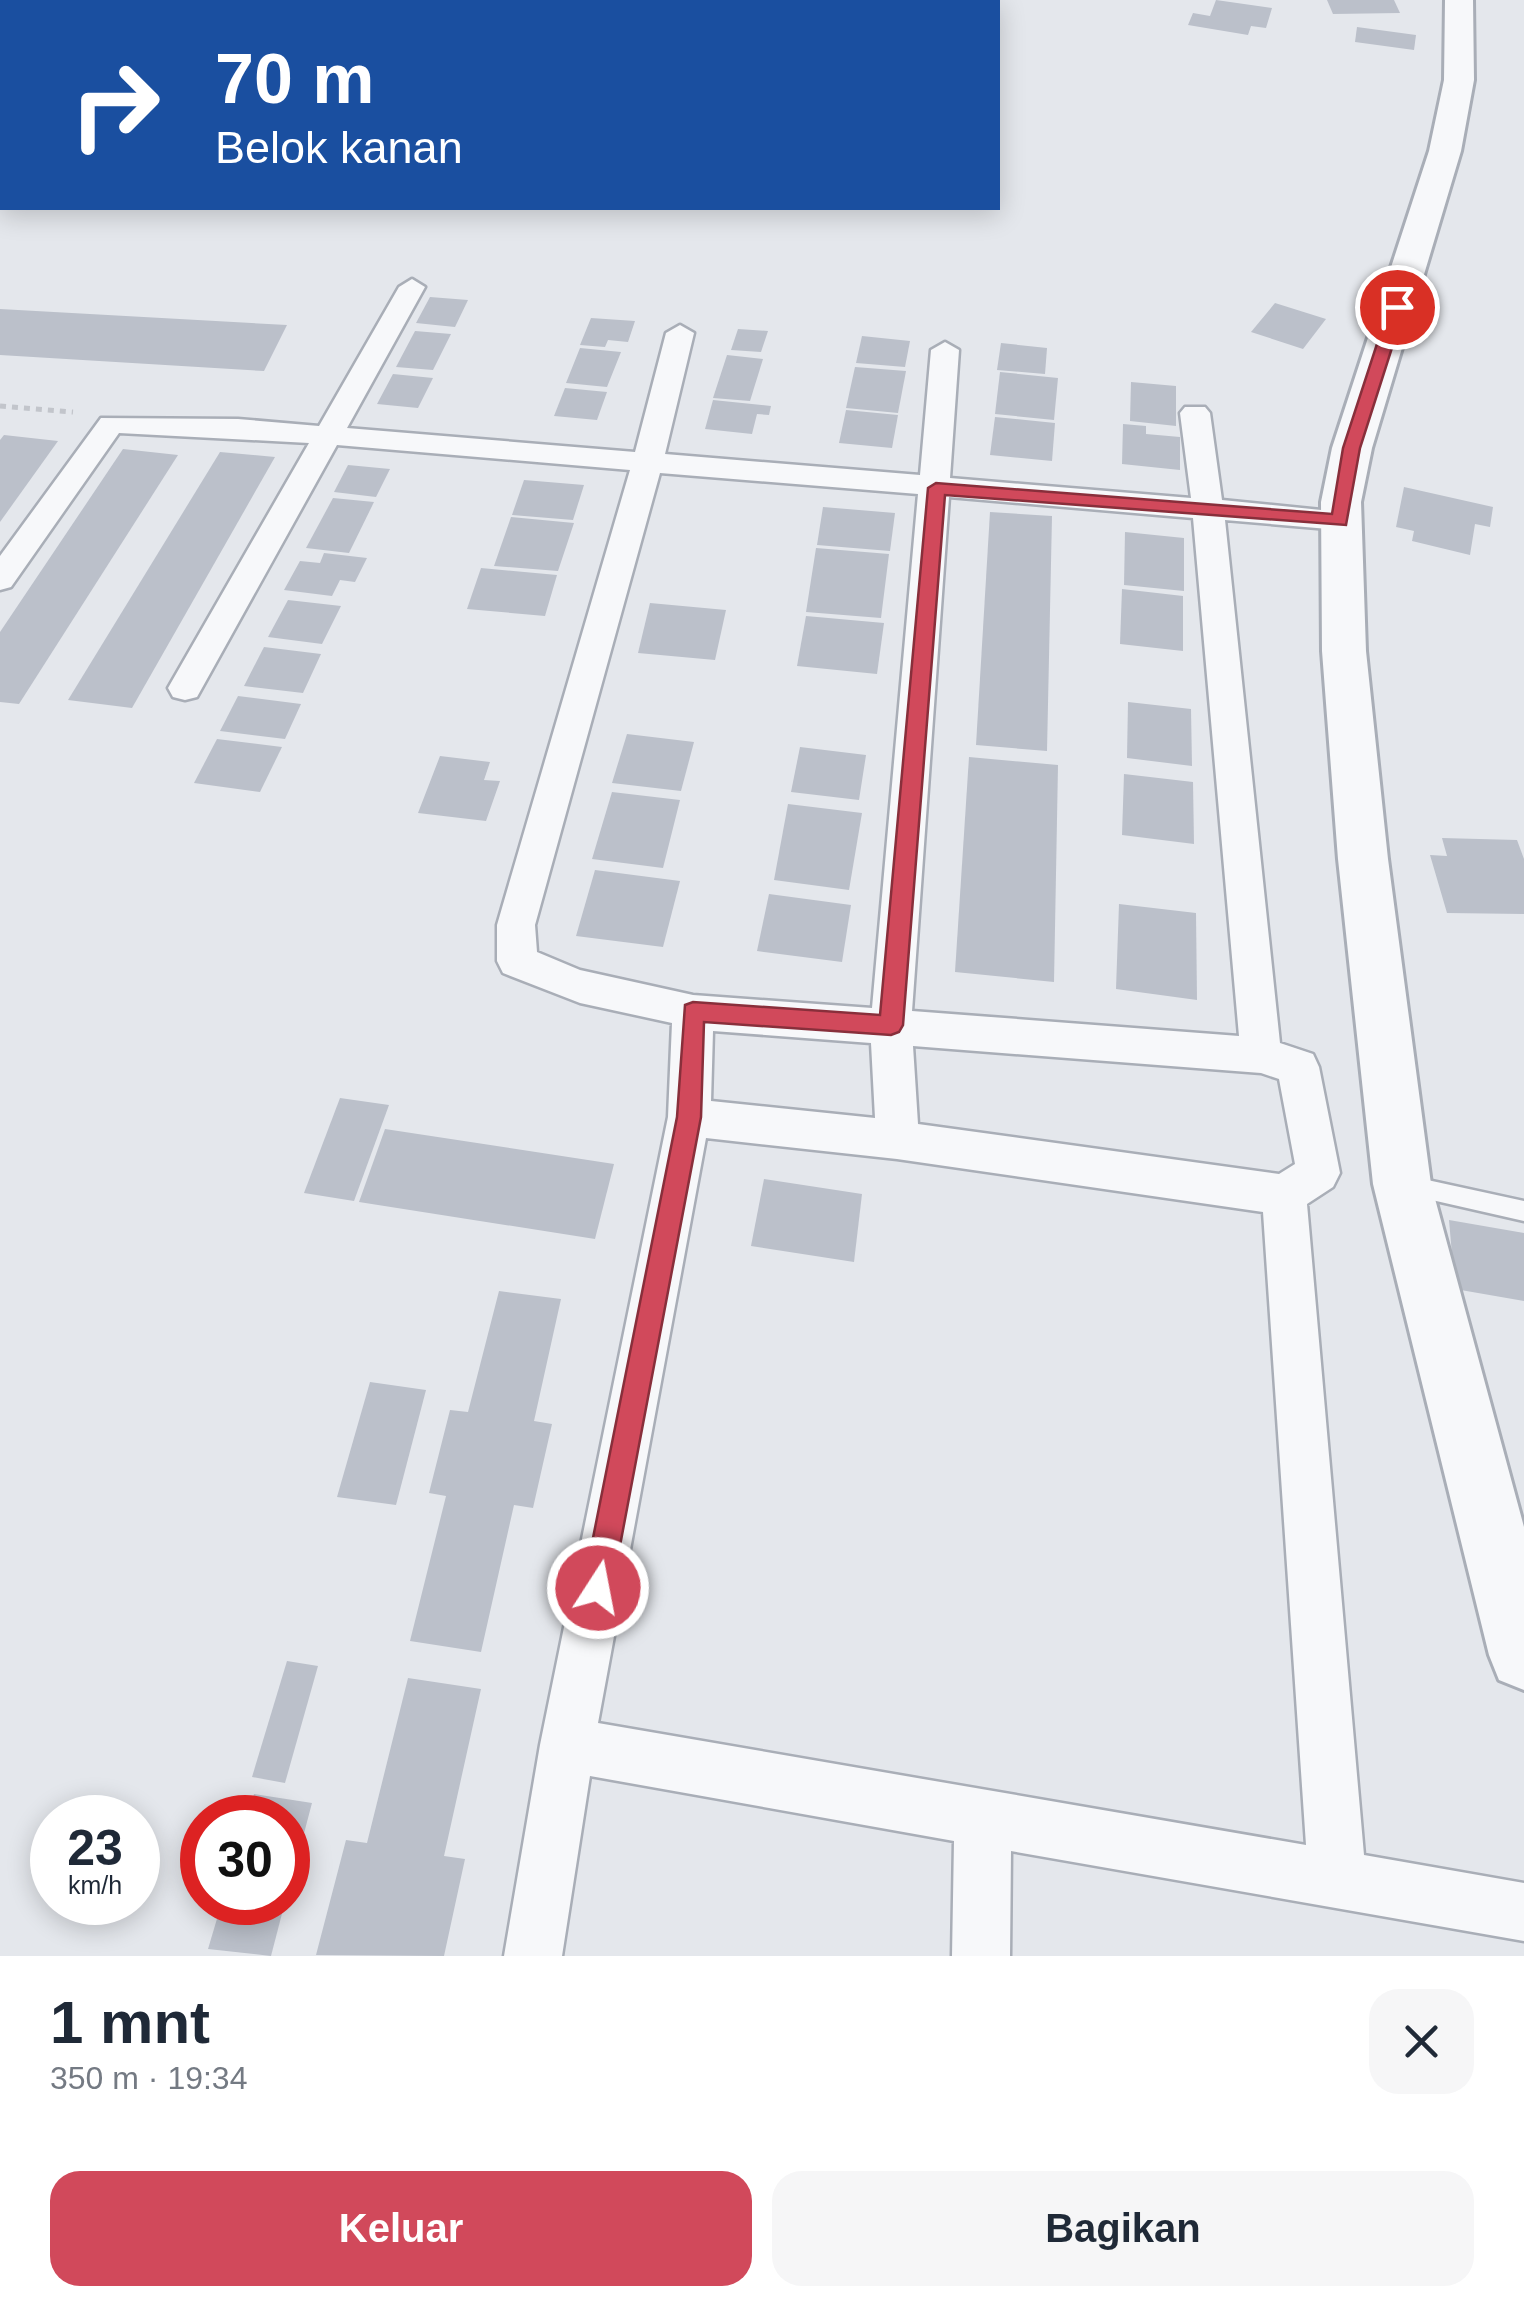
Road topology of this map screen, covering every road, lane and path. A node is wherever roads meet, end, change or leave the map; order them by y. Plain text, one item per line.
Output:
1 (1458, 0) edge
2 (412, 287) dead end
3 (680, 333) dead end
4 (945, 350) dead end
5 (0, 406) edge
6 (1194, 413) dead end
7 (111, 424) junction
8 (326, 436) junction
9 (647, 465) junction
10 (936, 488) junction
11 (1208, 508) junction
12 (1340, 520) junction
13 (0, 579) edge
14 (185, 688) dead end
15 (693, 1012) junction
16 (891, 1025) junction
17 (1261, 1056) junction
18 (689, 1117) junction
19 (897, 1140) junction
20 (1402, 1184) junction
21 (1284, 1195) junction
22 (1524, 1211) edge
23 (1524, 1655) edge
24 (567, 1745) junction
25 (983, 1818) junction
26 (1337, 1879) junction
27 (1524, 1912) edge
28 (534, 1956) edge
29 (981, 1956) edge

1 - 12 street
2 - 8 street
3 - 9 street
4 - 10 street
5 - 7 path
6 - 11 street
7 - 8 street
7 - 13 street
8 - 9 street
8 - 14 street
9 - 10 street
9 - 15 street
10 - 11 street
10 - 16 street
11 - 12 street
11 - 17 street
12 - 20 street
15 - 16 street
15 - 18 street
16 - 17 street
16 - 19 street
17 - 21 street
18 - 19 street
18 - 24 street
19 - 21 street
20 - 22 lane
20 - 23 street
21 - 26 street
24 - 25 street
24 - 28 street
25 - 26 street
25 - 29 street
26 - 27 street

